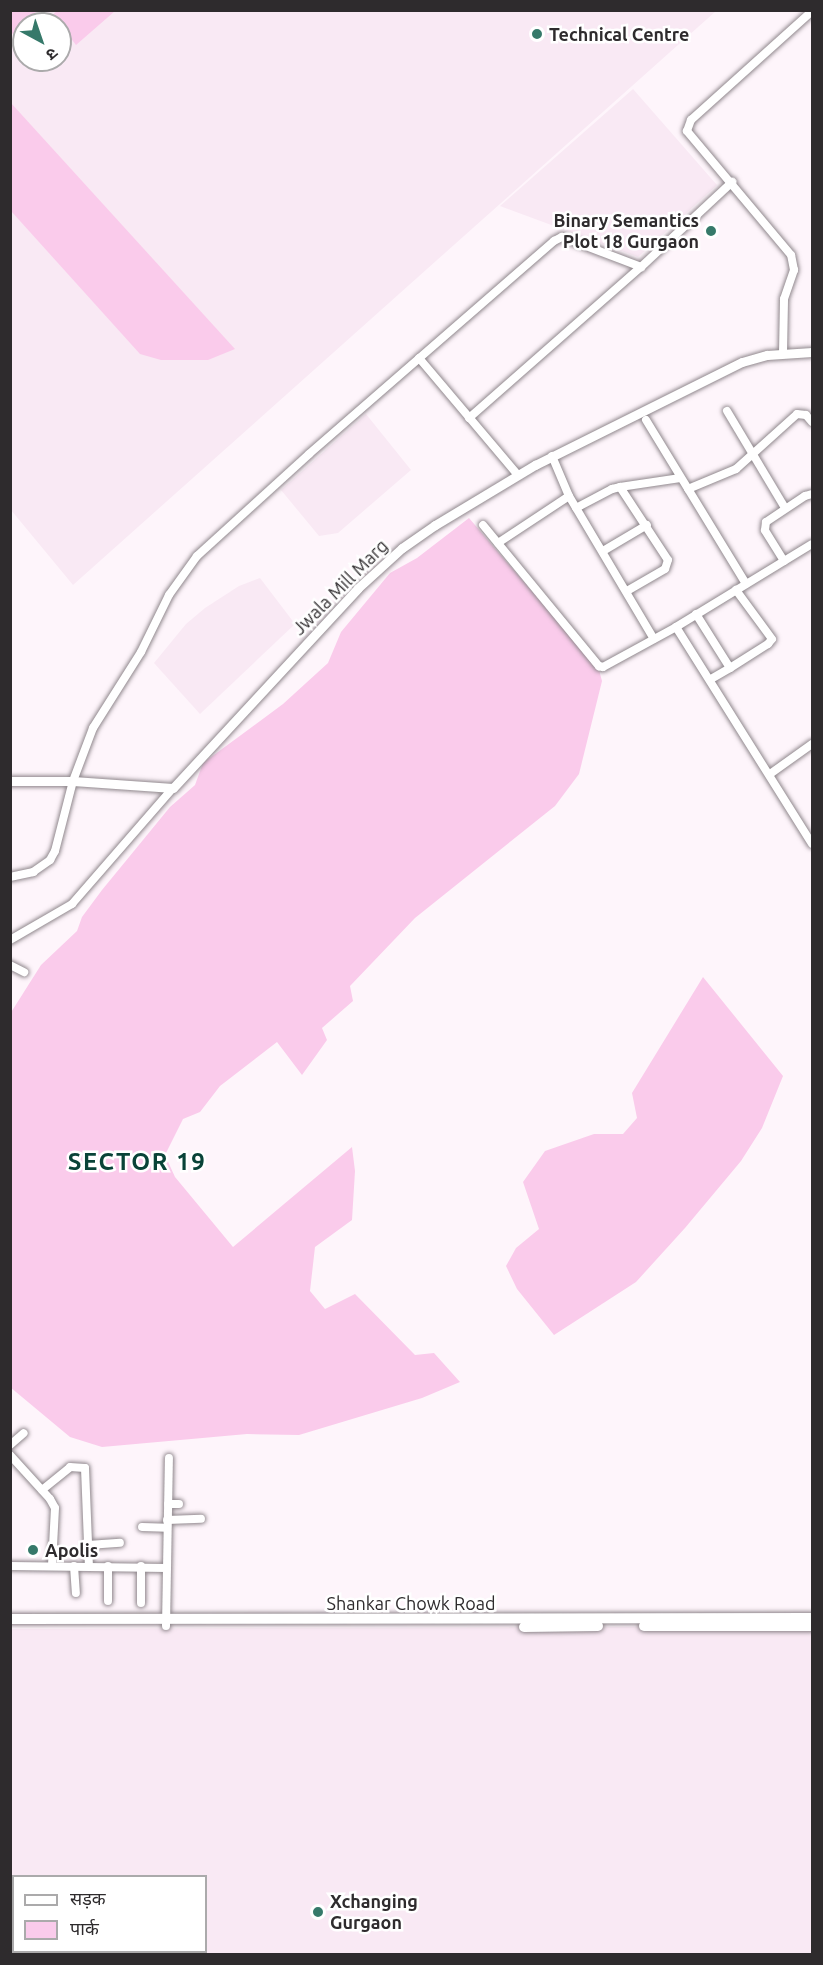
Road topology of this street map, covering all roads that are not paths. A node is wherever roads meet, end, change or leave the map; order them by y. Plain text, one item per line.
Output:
1 (813, 11) edge
2 (732, 182) junction
3 (641, 267) junction
4 (813, 352) edge
5 (783, 353) junction
6 (419, 358) junction
7 (728, 411) dead end
8 (469, 418) junction
9 (646, 420) dead end
10 (813, 422) edge
11 (552, 456) junction
12 (753, 456) junction
13 (518, 474) junction
14 (680, 478) junction
15 (620, 487) junction
16 (688, 489) junction
17 (813, 494) edge
18 (569, 496) junction
19 (576, 508) junction
20 (785, 508) junction
21 (483, 525) dead end
22 (647, 525) junction
23 (498, 543) junction
24 (813, 544) edge
25 (603, 551) junction
26 (784, 561) junction
27 (746, 585) junction
28 (736, 590) junction
29 (627, 591) junction
30 (696, 614) junction
31 (676, 627) junction
32 (654, 639) junction
33 (730, 668) junction
34 (711, 679) junction
35 (813, 744) edge
36 (770, 774) junction
37 (10, 781) edge
38 (73, 781) junction
39 (173, 788) junction
40 (813, 844) edge
41 (10, 877) edge
42 (10, 940) edge
43 (10, 965) edge
44 (24, 972) dead end
45 (24, 1433) dead end
46 (10, 1445) edge
47 (10, 1455) edge
48 (169, 1458) dead end
49 (42, 1490) junction
50 (168, 1504) junction
51 (179, 1504) dead end
52 (201, 1519) dead end
53 (167, 1524) junction
54 (142, 1527) dead end
55 (120, 1543) dead end
56 (88, 1545) junction
57 (10, 1566) edge
58 (52, 1566) junction
59 (74, 1566) junction
60 (89, 1566) junction
61 (108, 1566) junction
62 (141, 1566) junction
63 (167, 1568) junction
64 (76, 1593) dead end
65 (108, 1601) dead end
66 (141, 1603) dead end
67 (813, 1618) edge
68 (10, 1620) edge
69 (166, 1623) junction
70 (10, 1626) edge
71 (813, 1626) edge

1 - 2 street
2 - 3 street
2 - 5 street
3 - 6 street
3 - 8 street
4 - 5 street, Jwala Mill Marg
5 - 11 street, Jwala Mill Marg
6 - 8 street
6 - 38 street
7 - 12 street
8 - 13 street
9 - 14 street
10 - 12 street
11 - 13 street, Jwala Mill Marg
11 - 18 street
12 - 16 street
12 - 20 street
13 - 39 street, Jwala Mill Marg
14 - 15 street
14 - 16 street
15 - 19 street
15 - 22 street
16 - 27 street
17 - 20 street
18 - 19 street
18 - 23 street
19 - 25 street
20 - 26 street
21 - 23 street
22 - 25 street
22 - 29 street
23 - 32 street
24 - 26 street
25 - 29 street
26 - 27 street
27 - 28 street
28 - 30 street
28 - 33 street
29 - 32 street
30 - 31 street
30 - 33 street
31 - 32 street
31 - 34 street
33 - 34 street
34 - 36 street
35 - 36 street
36 - 40 street
37 - 38 street
38 - 39 street
38 - 41 street
39 - 42 street
43 - 44 street
45 - 46 street
47 - 49 street
48 - 50 street
49 - 56 street
49 - 58 street
50 - 51 street
50 - 53 street
52 - 53 street
53 - 54 street
53 - 63 street
55 - 56 street
56 - 60 street
57 - 58 street
58 - 59 street
59 - 60 street
59 - 64 street
60 - 61 street
61 - 62 street
61 - 65 street
62 - 63 street
62 - 66 street
63 - 69 street
67 - 69 main road, Shankar Chowk Road
68 - 69 main road, Shankar Chowk Road
69 - 70 main road, Shankar Chowk Road
69 - 71 main road, Shankar Chowk Road

